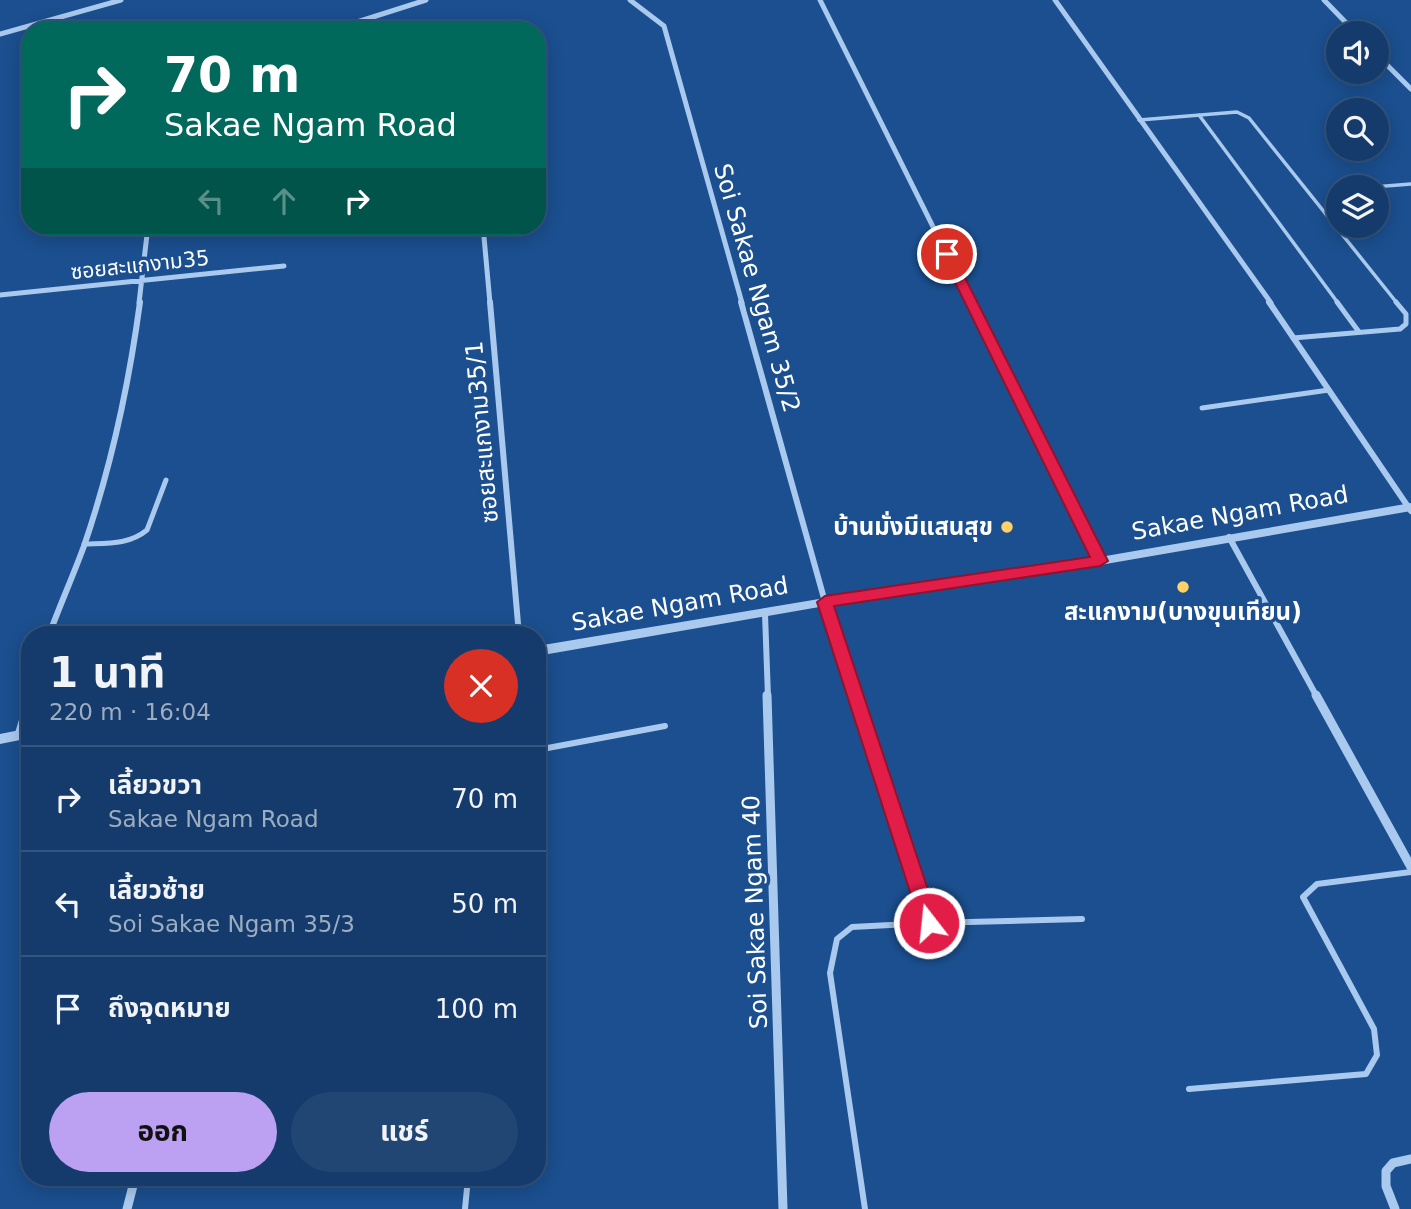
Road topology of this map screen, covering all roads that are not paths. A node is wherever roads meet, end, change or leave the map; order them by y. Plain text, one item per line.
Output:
1 (121, 0) edge
2 (426, 0) edge
3 (630, 0) edge
4 (820, 0) edge
5 (1055, 0) edge
6 (1324, 0) edge
7 (46, 21) edge
8 (360, 21) edge
9 (1344, 21) edge
10 (21, 28) edge
11 (0, 34) edge
12 (1389, 67) edge
13 (1411, 89) edge
14 (1199, 115) junction
15 (1139, 120) junction
16 (1411, 184) edge
17 (1389, 186) edge
18 (147, 235) edge
19 (485, 235) edge
20 (284, 266) dead end
21 (143, 280) junction
22 (0, 295) edge
23 (1359, 332) junction
24 (1293, 338) junction
25 (1329, 390) junction
26 (1202, 408) dead end
27 (166, 480) dead end
28 (1410, 508) edge
29 (1229, 537) junction
30 (84, 544) junction
31 (1100, 561) junction
32 (825, 602) junction
33 (765, 614) junction
34 (52, 626) edge
35 (518, 626) edge
36 (546, 650) edge
37 (665, 726) dead end
38 (21, 735) edge
39 (0, 739) edge
40 (546, 748) edge
41 (1411, 869) edge
42 (1082, 919) dead end
43 (929, 923) junction
44 (1189, 1089) dead end
45 (1411, 1159) edge
46 (133, 1186) edge
47 (467, 1186) edge
48 (127, 1209) edge
49 (465, 1209) edge
50 (783, 1209) edge
51 (865, 1209) edge
52 (1395, 1209) edge

1 - 7 street
2 - 8 street
3 - 32 street, Soi Sakae Ngam 35/2
4 - 31 street
5 - 15 street
6 - 9 street
10 - 11 street
12 - 13 street
14 - 15 lane
14 - 23 lane
14 - 23 lane
15 - 24 street
16 - 17 lane
18 - 21 street
19 - 35 street, ซอยสะแกงาม35/1
20 - 21 street, ซอยสะแกงาม35
21 - 22 street, ซอยสะแกงาม35
21 - 30 street
23 - 24 lane
24 - 25 street
25 - 26 lane
25 - 28 street
27 - 30 lane
28 - 29 street, Sakae Ngam Road
29 - 31 street, Sakae Ngam Road
29 - 41 street
30 - 34 street
31 - 32 street, Sakae Ngam Road
32 - 33 street, Sakae Ngam Road
32 - 43 lane
33 - 36 street, Sakae Ngam Road
33 - 50 street, Soi Sakae Ngam 40
37 - 40 lane
38 - 39 street
41 - 44 lane
42 - 43 lane
43 - 51 lane
45 - 52 street
46 - 48 street
47 - 49 lane

